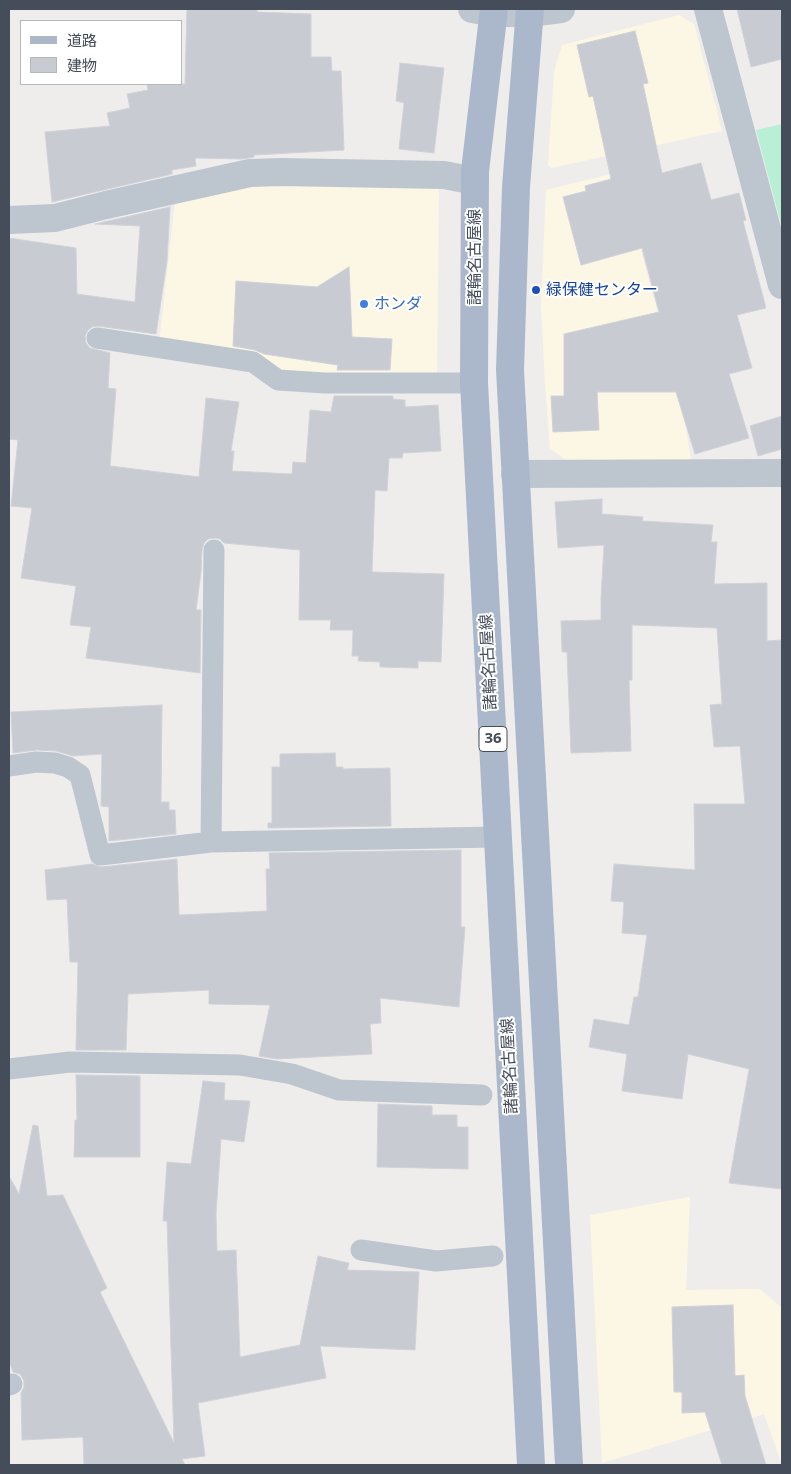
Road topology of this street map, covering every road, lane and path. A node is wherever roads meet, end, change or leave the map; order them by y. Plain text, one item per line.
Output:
1 (561, 9) edge
2 (708, 9) edge
3 (487, 10) edge
4 (530, 11) edge
5 (475, 181) junction
6 (9, 220) edge
7 (782, 286) edge
8 (97, 338) dead end
9 (474, 383) junction
10 (515, 474) junction
11 (782, 474) edge
12 (214, 550) dead end
13 (9, 766) edge
14 (498, 837) junction
15 (211, 842) junction
16 (9, 1069) edge
17 (482, 1095) dead end
18 (361, 1250) dead end
19 (493, 1256) dead end
20 (530, 1465) edge
21 (569, 1465) edge

1 - 4 street
2 - 7 street
3 - 4 street
3 - 5 main road, 諸輪名古屋線 / 36
4 - 10 main road, 36
5 - 6 street
5 - 9 main road, 諸輪名古屋線 / 36
8 - 9 lane
9 - 14 main road, 諸輪名古屋線 / 36
10 - 11 street
10 - 21 main road, 36
12 - 15 lane
13 - 15 lane
14 - 15 lane
14 - 20 main road, 諸輪名古屋線 / 36
16 - 17 lane
18 - 19 lane

